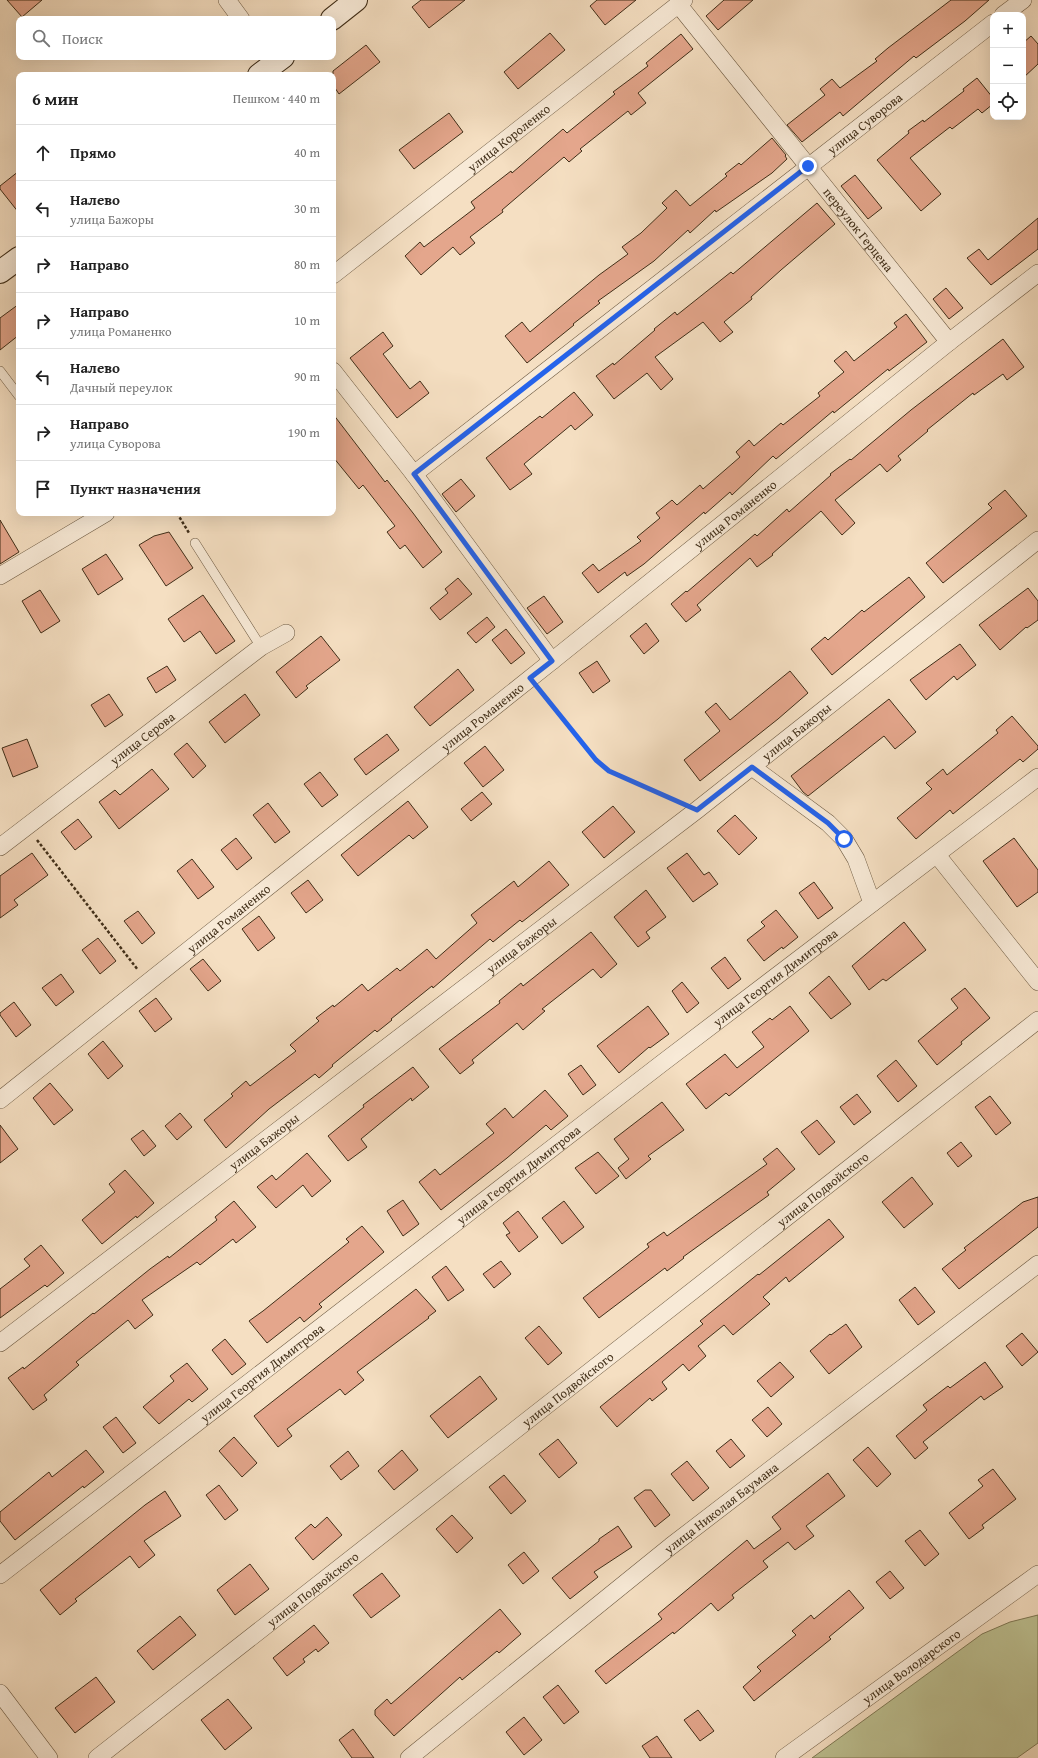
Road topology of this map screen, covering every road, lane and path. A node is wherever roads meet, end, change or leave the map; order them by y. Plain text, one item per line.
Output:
1 (227, 0) edge
2 (356, 0) edge
3 (1023, 0) edge
4 (681, 2) edge
5 (1007, 12) edge
6 (239, 16) edge
7 (336, 16) edge
8 (990, 25) edge
9 (808, 166) junction
10 (16, 260) edge
11 (0, 272) edge
12 (336, 273) edge
13 (1038, 273) edge
14 (949, 342) junction
15 (0, 370) edge
16 (336, 375) edge
17 (16, 392) edge
18 (414, 474) junction
19 (101, 516) edge
20 (179, 516) edge
21 (1038, 540) edge
22 (195, 543) joint
23 (0, 576) edge
24 (286, 633) dead end
25 (261, 647) junction
26 (552, 661) junction
27 (530, 678) junction
28 (752, 767) junction
29 (1038, 777) edge
30 (697, 810) junction
31 (27, 826) junction
32 (0, 847) edge
33 (937, 855) junction
34 (872, 903) junction
35 (147, 982) junction
36 (1038, 982) edge
37 (1038, 1020) edge
38 (0, 1100) edge
39 (1038, 1264) edge
40 (0, 1343) edge
41 (0, 1574) edge
42 (1038, 1574) edge
43 (0, 1693) edge
44 (49, 1758) edge
45 (97, 1758) edge
46 (409, 1758) edge
47 (784, 1758) edge

1 - 6 street
2 - 7 street
3 - 5 street
4 - 9 street, переулок Герцена
4 - 12 street, улица Короленко
8 - 9 street, улица Суворова
9 - 14 street, переулок Герцена
9 - 18 street, улица Суворова
10 - 11 street
13 - 14 street, улица Романенко
14 - 26 street, улица Романенко
15 - 17 lane
16 - 18 street
18 - 26 street
19 - 23 street
20 - 22 path
21 - 28 street, улица Бажоры
22 - 25 lane
24 - 25 street, улица Серова
25 - 31 street, улица Серова
26 - 27 street, улица Романенко
27 - 30 path
27 - 35 street, улица Романенко
28 - 30 street, улица Бажоры
28 - 34 street
29 - 33 street, улица Георгия Димитрова
30 - 40 street, улица Бажоры
31 - 32 street, улица Серова
31 - 35 path
33 - 34 street, улица Георгия Димитрова
33 - 36 street
34 - 41 street, улица Георгия Димитрова
35 - 38 street, улица Романенко
37 - 45 street, улица Подвойского
39 - 46 street, улица Николая Баумана
42 - 47 street, улица Володарского
43 - 44 street

